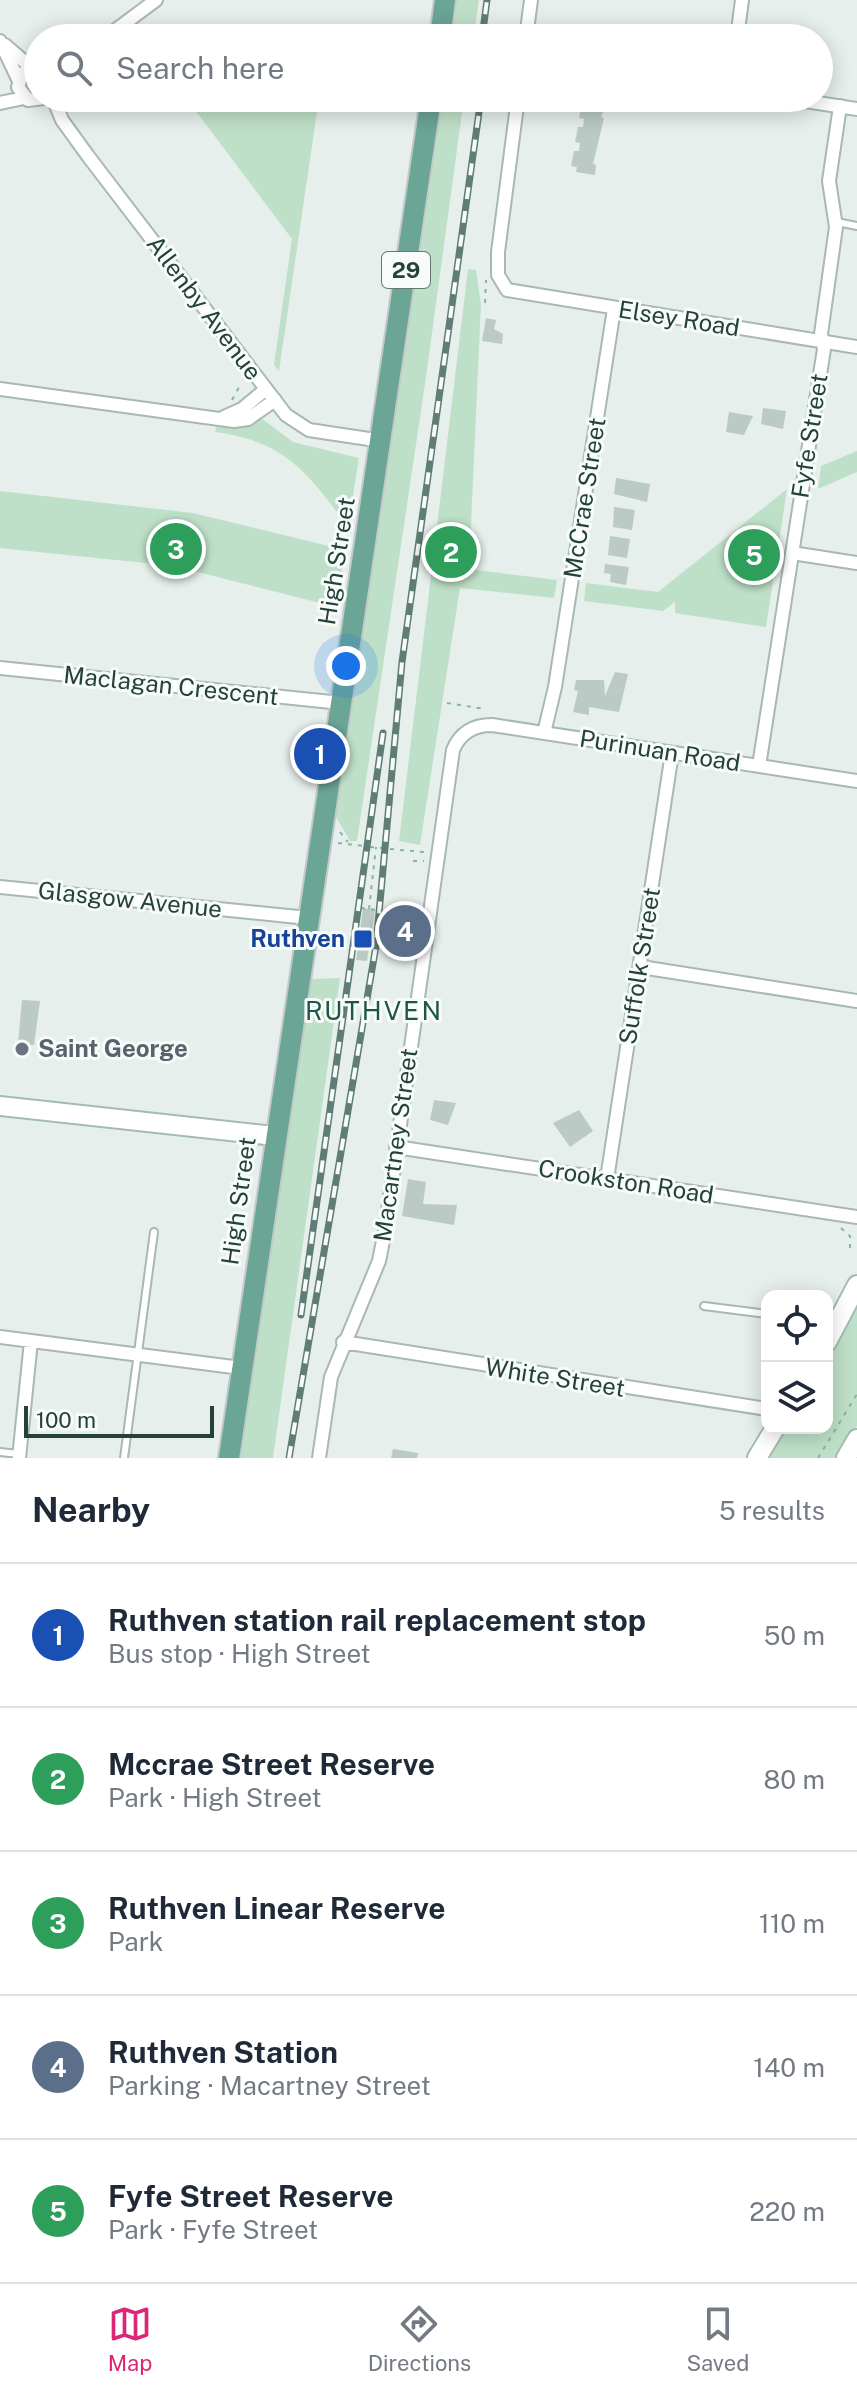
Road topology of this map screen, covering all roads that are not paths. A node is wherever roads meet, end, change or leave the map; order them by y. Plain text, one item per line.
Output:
1 (156, 0) edge
2 (445, 0) edge
3 (531, 0) edge
4 (742, 0) edge
5 (124, 24) edge
6 (442, 24) edge
7 (528, 24) edge
8 (739, 24) edge
9 (0, 40) edge
10 (24, 59) edge
11 (24, 73) edge
12 (19, 82) junction
13 (24, 87) edge
14 (24, 100) edge
15 (0, 101) edge
16 (833, 105) edge
17 (840, 106) junction
18 (857, 109) edge
19 (52, 112) edge
20 (59, 112) edge
21 (429, 112) edge
22 (516, 112) edge
23 (62, 120) junction
24 (836, 222) junction
25 (857, 226) edge
26 (614, 309) junction
27 (822, 341) junction
28 (857, 347) edge
29 (0, 389) edge
30 (266, 389) junction
31 (275, 400) junction
32 (217, 418) junction
33 (382, 441) junction
34 (792, 553) junction
35 (857, 563) edge
36 (0, 668) edge
37 (341, 703) junction
38 (465, 733) joint
39 (549, 734) junction
40 (672, 753) junction
41 (759, 766) junction
42 (857, 781) edge
43 (0, 887) edge
44 (308, 918) junction
45 (641, 967) junction
46 (857, 1001) edge
47 (0, 1106) edge
48 (274, 1136) junction
49 (396, 1147) junction
50 (607, 1179) junction
51 (857, 1217) edge
52 (154, 1232) dead end
53 (857, 1285) edge
54 (704, 1306) dead end
55 (761, 1313) edge
56 (833, 1326) edge
57 (0, 1337) edge
58 (31, 1341) junction
59 (343, 1342) junction
60 (136, 1355) junction
61 (241, 1368) junction
62 (761, 1408) edge
63 (771, 1434) edge
64 (857, 1439) edge
65 (0, 1452) edge
66 (19, 1456) edge
67 (124, 1458) edge
68 (229, 1458) edge
69 (319, 1458) edge
70 (757, 1458) edge
71 (846, 1458) edge

1 - 5 street
2 - 6 main road
3 - 7 street
4 - 8 street
9 - 10 street
9 - 12 street
11 - 12 street
12 - 13 street
12 - 15 street
14 - 15 street
16 - 17 street
17 - 18 street
17 - 24 street, Fyfe Street
19 - 23 street, Allenby Avenue
20 - 23 street, Allenby Avenue
21 - 33 main road, High Street / 29
22 - 26 street, Elsey Road
23 - 30 street, Allenby Avenue
24 - 25 lane
24 - 27 street, Fyfe Street
26 - 27 street, Elsey Road
26 - 39 street, McCrae Street
27 - 28 street, Elsey Road
27 - 34 street, Fyfe Street
29 - 32 street
30 - 31 street, Allenby Avenue
30 - 32 street
31 - 32 street
31 - 33 street, Allenby Avenue
33 - 37 main road, High Street / 29
34 - 35 street
34 - 41 street, Fyfe Street
36 - 37 street, Maclagan Crescent
37 - 44 main road, High Street / 29
38 - 39 street, Purinuan Road
38 - 49 street, Macartney Street
39 - 40 street, Purinuan Road
40 - 41 street, Purinuan Road
40 - 45 street, Suffolk Street
41 - 42 street, Purinuan Road
43 - 44 street, Glasgow Avenue
44 - 48 main road, High Street / 29
45 - 46 street
45 - 50 street, Suffolk Street
47 - 48 street
48 - 61 main road, High Street / 29
49 - 50 street, Crookston Road
49 - 59 street, Macartney Street
50 - 51 street, Crookston Road
52 - 60 lane
53 - 56 street
54 - 55 lane
57 - 58 street
58 - 60 street
58 - 66 street
59 - 62 street, White Street
59 - 69 street, Macartney Street
60 - 61 street
60 - 67 lane
61 - 68 main road, High Street / 29
63 - 70 street
64 - 71 street
65 - 66 lane

